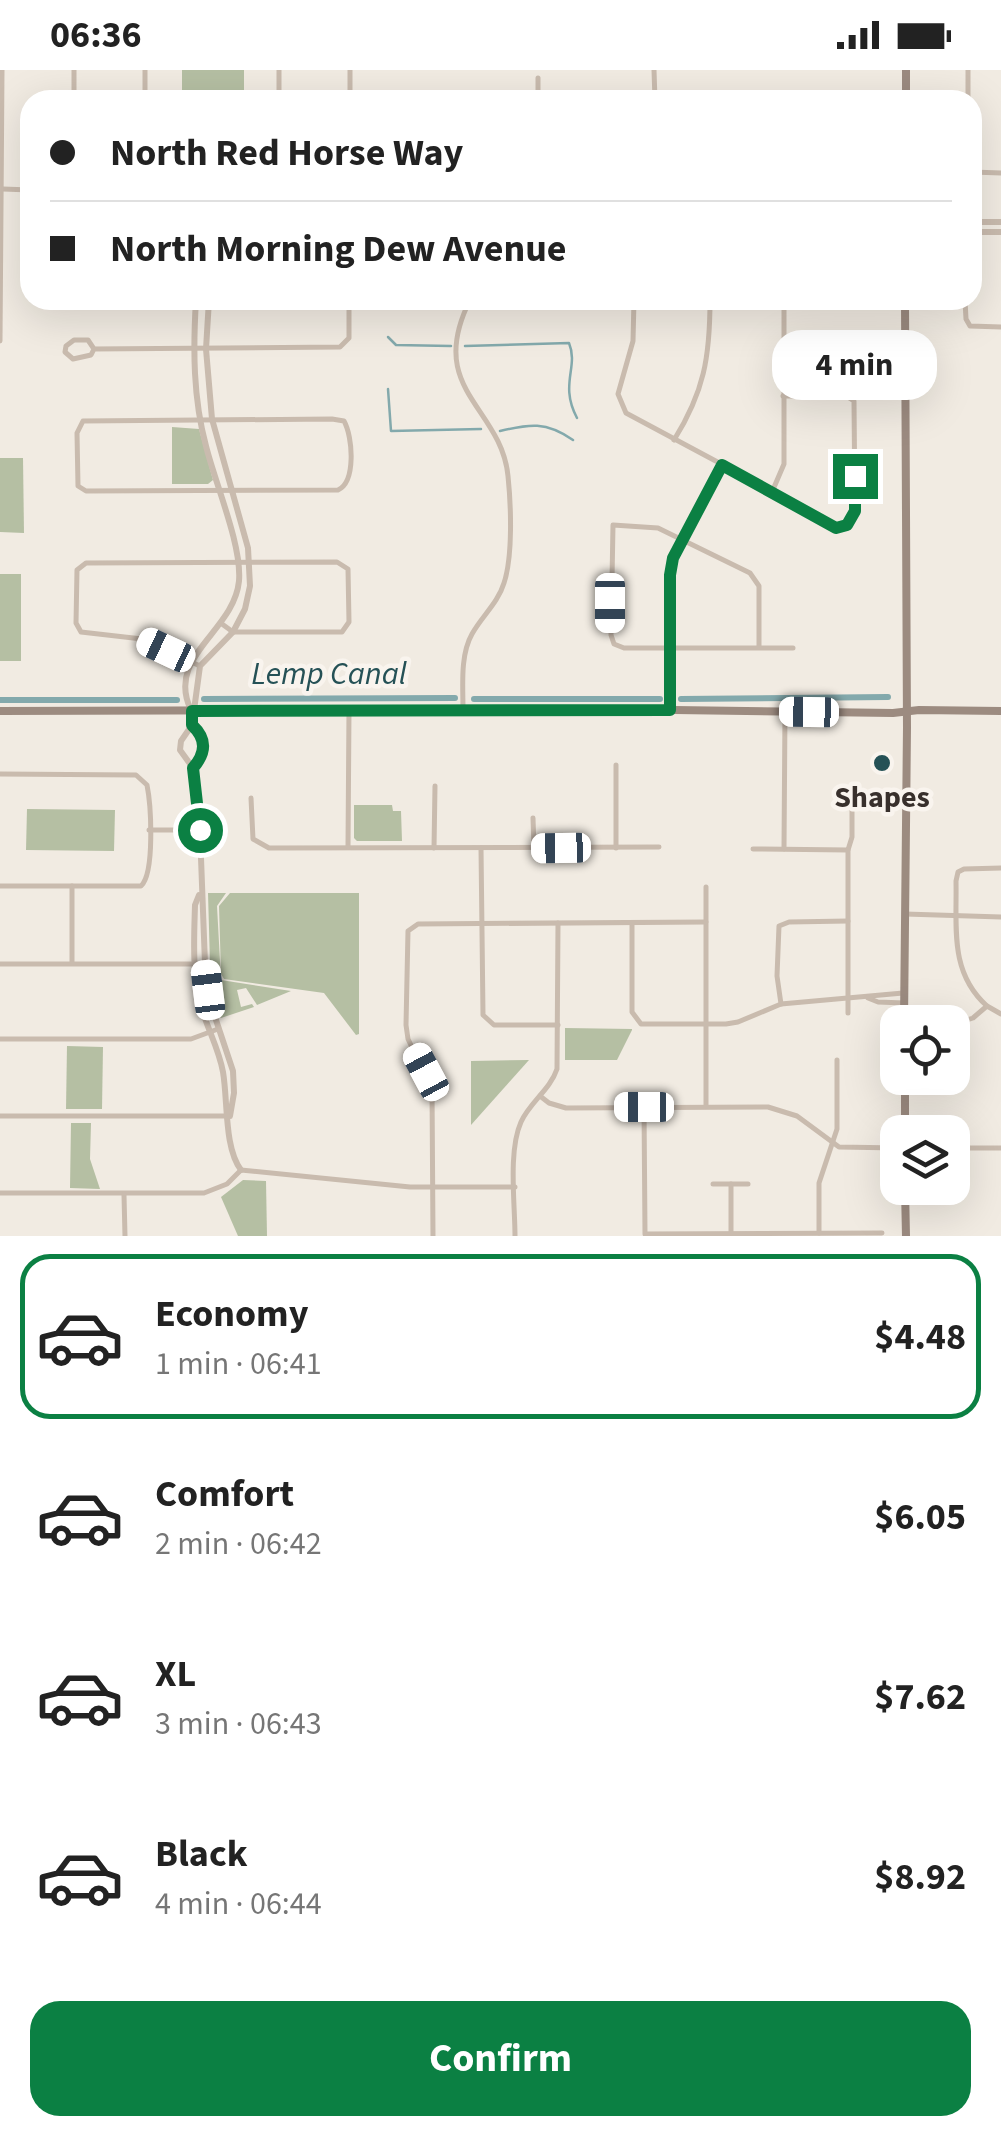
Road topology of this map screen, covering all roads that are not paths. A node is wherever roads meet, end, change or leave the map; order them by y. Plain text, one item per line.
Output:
1 (2, 70) edge
2 (538, 78) dead end
3 (538, 90) edge
4 (1, 190) edge
5 (196, 310) edge
6 (208, 310) edge
7 (349, 310) edge
8 (466, 310) edge
9 (634, 310) edge
10 (710, 310) edge
11 (784, 310) edge
12 (904, 310) edge
13 (966, 310) edge
14 (1001, 327) edge
15 (0, 341) edge
16 (94, 349) junction
17 (194, 349) junction
18 (206, 349) junction
19 (784, 349) junction
20 (901, 349) junction
21 (783, 396) junction
22 (212, 419) junction
23 (200, 420) junction
24 (674, 440) junction
25 (722, 465) junction
26 (218, 491) junction
27 (230, 491) junction
28 (772, 492) junction
29 (684, 540) junction
30 (238, 562) junction
31 (250, 562) junction
32 (222, 624) junction
33 (233, 632) junction
34 (671, 648) junction
35 (759, 648) junction
36 (793, 648) dead end
37 (190, 661) junction
38 (200, 666) junction
39 (463, 709) junction
40 (349, 710) junction
41 (670, 710) junction
42 (0, 711) edge
43 (192, 711) junction
44 (785, 711) junction
45 (1001, 711) edge
46 (907, 712) junction
47 (192, 725) junction
48 (616, 765) dead end
49 (193, 768) junction
50 (0, 774) edge
51 (434, 786) dead end
52 (852, 790) dead end
53 (250, 798) dead end
54 (533, 818) dead end
55 (149, 830) junction
56 (200, 830) junction
57 (659, 847) dead end
58 (348, 848) junction
59 (434, 848) junction
60 (482, 848) junction
61 (534, 848) junction
62 (616, 848) junction
63 (753, 849) dead end
64 (784, 849) junction
65 (848, 850) junction
66 (1001, 868) edge
67 (0, 886) edge
68 (72, 886) junction
69 (706, 887) dead end
70 (200, 893) junction
71 (905, 914) junction
72 (957, 917) junction
73 (1001, 917) edge
74 (848, 921) junction
75 (706, 922) junction
76 (558, 923) junction
77 (632, 923) junction
78 (481, 924) junction
79 (72, 963) junction
80 (0, 964) edge
81 (194, 964) junction
82 (204, 964) junction
83 (848, 997) junction
84 (904, 998) junction
85 (781, 1004) junction
86 (904, 1005) edge
87 (987, 1006) junction
88 (848, 1012) dead end
89 (1001, 1014) edge
90 (970, 1019) edge
91 (706, 1024) junction
92 (558, 1025) junction
93 (214, 1031) junction
94 (0, 1039) edge
95 (837, 1060) dead end
96 (540, 1096) junction
97 (706, 1106) junction
98 (644, 1107) junction
99 (0, 1116) edge
100 (230, 1116) junction
101 (833, 1144) junction
102 (880, 1147) edge
103 (970, 1148) edge
104 (1001, 1148) edge
105 (240, 1170) junction
106 (713, 1184) dead end
107 (730, 1184) junction
108 (748, 1184) dead end
109 (433, 1187) junction
110 (515, 1187) junction
111 (0, 1193) edge
112 (124, 1195) junction
113 (905, 1205) edge
114 (819, 1233) junction
115 (882, 1233) dead end
116 (731, 1234) junction
117 (124, 1236) edge
118 (432, 1236) edge
119 (514, 1236) edge
120 (906, 1236) edge

1 - 4 street
2 - 3 street
4 - 15 street
5 - 17 street
6 - 18 street
7 - 18 street
8 - 39 street
9 - 24 street
10 - 24 street
11 - 19 street
12 - 20 main road
13 - 14 street
16 - 16 street
16 - 17 street
17 - 18 street
17 - 23 street
18 - 22 street
19 - 20 street
19 - 21 street
20 - 46 main road
21 - 28 street
21 - 28 street
22 - 23 street
22 - 27 street
22 - 27 street
23 - 26 street
23 - 26 street
24 - 25 street
25 - 28 street
25 - 29 street
26 - 27 street
26 - 30 street
27 - 31 street
29 - 34 street
29 - 34 street
29 - 35 street
30 - 31 street
30 - 32 street
30 - 37 street
31 - 33 street
31 - 33 street
32 - 33 street
32 - 37 street
33 - 38 street
34 - 35 street
34 - 41 street
35 - 36 street
37 - 38 street
37 - 43 street
38 - 43 street
39 - 40 main road
39 - 41 main road
40 - 43 main road
40 - 58 street
41 - 44 main road
42 - 43 main road
43 - 47 street
44 - 46 main road
44 - 64 street
45 - 46 main road
46 - 71 main road
47 - 49 street
47 - 49 street
48 - 62 street
49 - 56 street
50 - 55 street
51 - 59 street
52 - 65 street
53 - 58 street
54 - 61 street
55 - 56 street
55 - 68 street
56 - 70 street
57 - 62 street
58 - 59 street
59 - 60 street
60 - 61 street
60 - 78 street
61 - 62 street
63 - 64 street
64 - 65 street
65 - 74 street
66 - 72 street
67 - 68 street
68 - 79 street
69 - 75 street
70 - 81 street
70 - 82 street
71 - 72 street
71 - 84 main road
72 - 73 street
72 - 87 street
74 - 83 street
74 - 85 street
75 - 77 street
75 - 91 street
76 - 77 street
76 - 78 street
76 - 92 street
77 - 91 street
78 - 92 street
78 - 109 street
79 - 80 street
79 - 81 street
81 - 82 street
81 - 93 street
82 - 93 street
83 - 84 street
83 - 85 street
83 - 88 street
84 - 86 main road
85 - 91 street
87 - 89 street
87 - 90 street
91 - 97 street
92 - 96 street
93 - 94 street
93 - 100 street
95 - 101 street
96 - 98 street
96 - 110 street
97 - 98 street
97 - 101 street
98 - 116 street
99 - 100 street
100 - 105 street
101 - 102 street
101 - 114 street
103 - 104 street
105 - 109 street
105 - 112 street
106 - 107 street
107 - 108 street
107 - 116 street
109 - 110 street
109 - 118 street
110 - 119 street
111 - 112 street
112 - 117 street
113 - 120 main road
114 - 115 street
114 - 116 street

